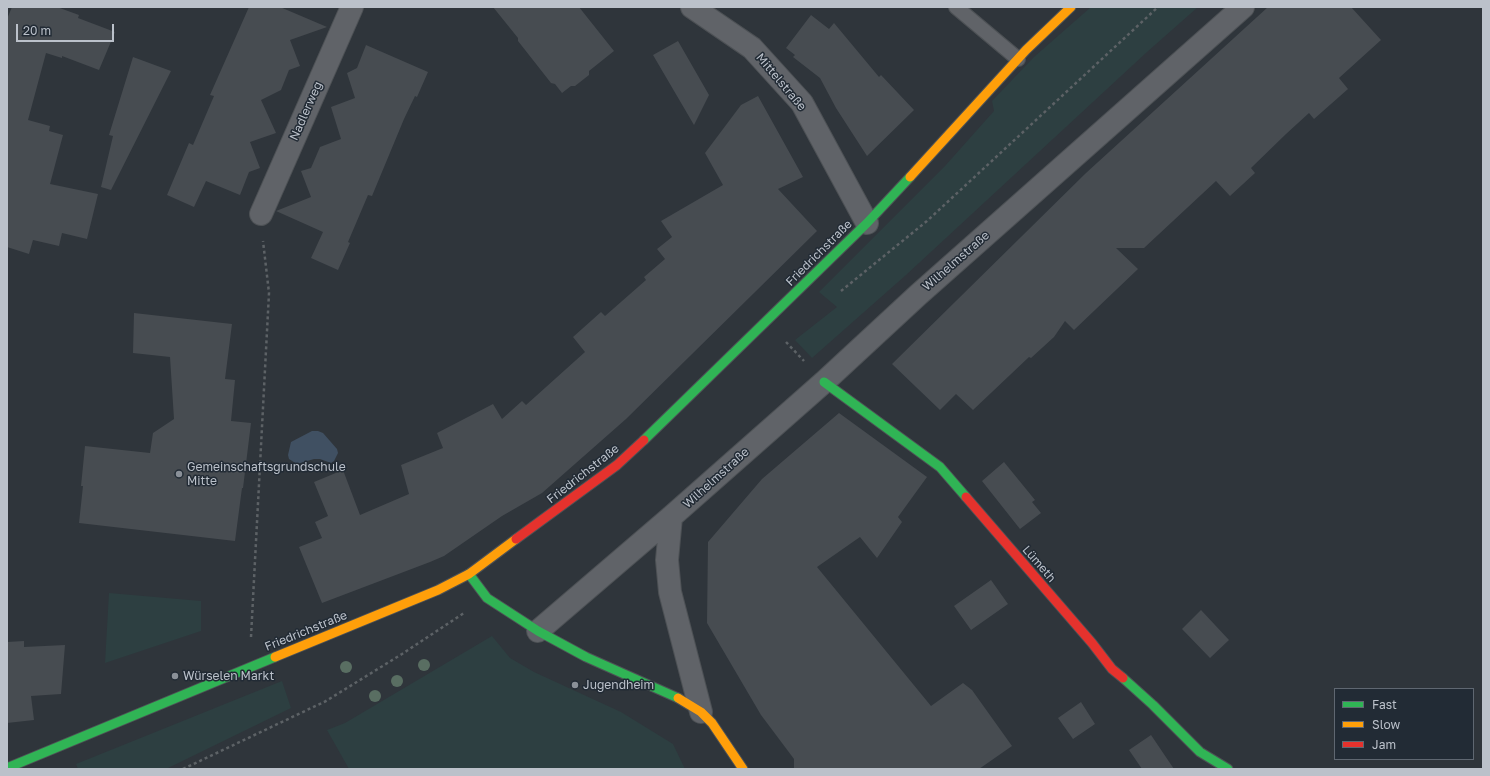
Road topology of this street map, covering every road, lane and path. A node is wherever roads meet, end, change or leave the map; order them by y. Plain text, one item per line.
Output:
1 (352, 7) edge
2 (692, 7) edge
3 (956, 7) edge
4 (1071, 7) edge
5 (1243, 7) edge
6 (1018, 59) junction
7 (261, 214) joint
8 (867, 223) junction
9 (824, 382) junction
10 (671, 517) junction
11 (468, 574) junction
12 (487, 598) junction
13 (538, 632) junction
14 (250, 667) junction
15 (701, 712) junction
16 (7, 768) edge
17 (184, 769) edge
18 (743, 769) edge
19 (1228, 769) edge

1 - 7 street, Nadlerweg
2 - 8 street, Mittelstraße
3 - 6 lane
4 - 6 street, Friedrichstraße
5 - 9 street, Wilhelmstraße
6 - 8 street, Friedrichstraße
7 - 14 path
8 - 11 street, Friedrichstraße
9 - 10 street, Wilhelmstraße
9 - 19 street, Lümeth
10 - 13 street, Wilhelmstraße
10 - 15 street, Wilhelmstraße
11 - 12 street, Wilhelmstraße
11 - 14 street, Friedrichstraße
12 - 13 street, Wilhelmstraße
12 - 17 path
13 - 15 street, Wilhelmstraße
14 - 16 street, Friedrichstraße
15 - 18 street, Wilhelmstraße

